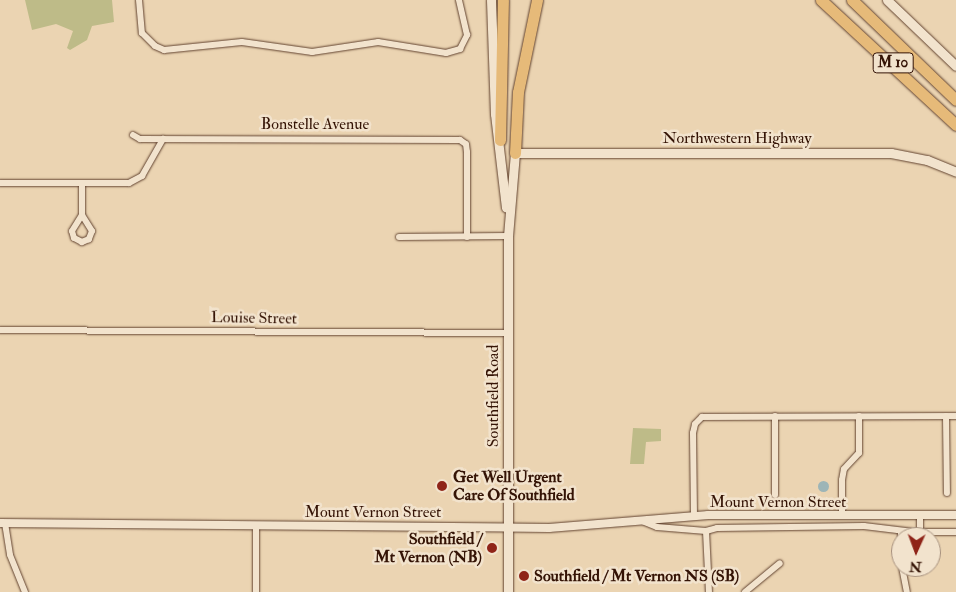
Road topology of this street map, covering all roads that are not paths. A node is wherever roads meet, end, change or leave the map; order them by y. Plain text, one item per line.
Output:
1 (139, 0) edge
2 (459, 0) edge
3 (491, 0) edge
4 (503, 0) edge
5 (537, 0) edge
6 (821, 0) edge
7 (829, 0) edge
8 (852, 0) edge
9 (890, 1) edge
10 (956, 66) edge
11 (956, 100) edge
12 (956, 125) edge
13 (134, 135) dead end
14 (163, 139) junction
15 (500, 140) junction
16 (515, 153) junction
17 (956, 172) edge
18 (0, 183) edge
19 (82, 184) junction
20 (82, 215) dead end
21 (508, 233) junction
22 (399, 237) dead end
23 (466, 237) junction
24 (0, 330) edge
25 (508, 332) junction
26 (774, 416) junction
27 (859, 416) junction
28 (946, 416) junction
29 (956, 416) edge
30 (947, 493) dead end
31 (775, 495) dead end
32 (842, 515) junction
33 (920, 515) junction
34 (956, 515) edge
35 (694, 516) junction
36 (641, 520) junction
37 (3, 523) edge
38 (256, 525) junction
39 (508, 527) junction
40 (920, 527) edge
41 (891, 529) edge
42 (706, 531) junction
43 (941, 532) edge
44 (956, 532) edge
45 (780, 563) dead end
46 (904, 577) edge
47 (25, 592) edge
48 (256, 592) edge
49 (508, 592) edge
50 (709, 592) edge
51 (746, 592) edge
52 (907, 592) edge

1 - 2 street
3 - 15 main road, Southfield Road
4 - 15 highway
5 - 16 highway
6 - 12 highway
7 - 12 highway, M 10
8 - 11 highway, M 10
9 - 10 main road
13 - 14 street, Bonstelle Avenue
14 - 19 street
14 - 23 street, Bonstelle Avenue
15 - 21 main road, Southfield Road
16 - 17 main road, Northwestern Highway
16 - 21 main road, Southfield Road
18 - 19 street
19 - 20 street
21 - 23 street
21 - 25 main road, Southfield Road
22 - 23 street
24 - 25 street, Louise Street
25 - 39 main road, Southfield Road
26 - 27 street
26 - 31 street
26 - 35 street
27 - 28 street
27 - 32 street
28 - 29 street
28 - 30 street
32 - 33 street, Mount Vernon Street
32 - 35 street, Mount Vernon Street
33 - 34 street, Mount Vernon Street
33 - 40 street
35 - 36 street, Mount Vernon Street
36 - 39 street, Mount Vernon Street
36 - 42 street
37 - 38 street, Mount Vernon Street
37 - 47 street
38 - 39 street, Mount Vernon Street
38 - 48 street
39 - 49 main road, Southfield Road
41 - 42 street
42 - 50 street
43 - 44 street
45 - 51 street
46 - 52 street

